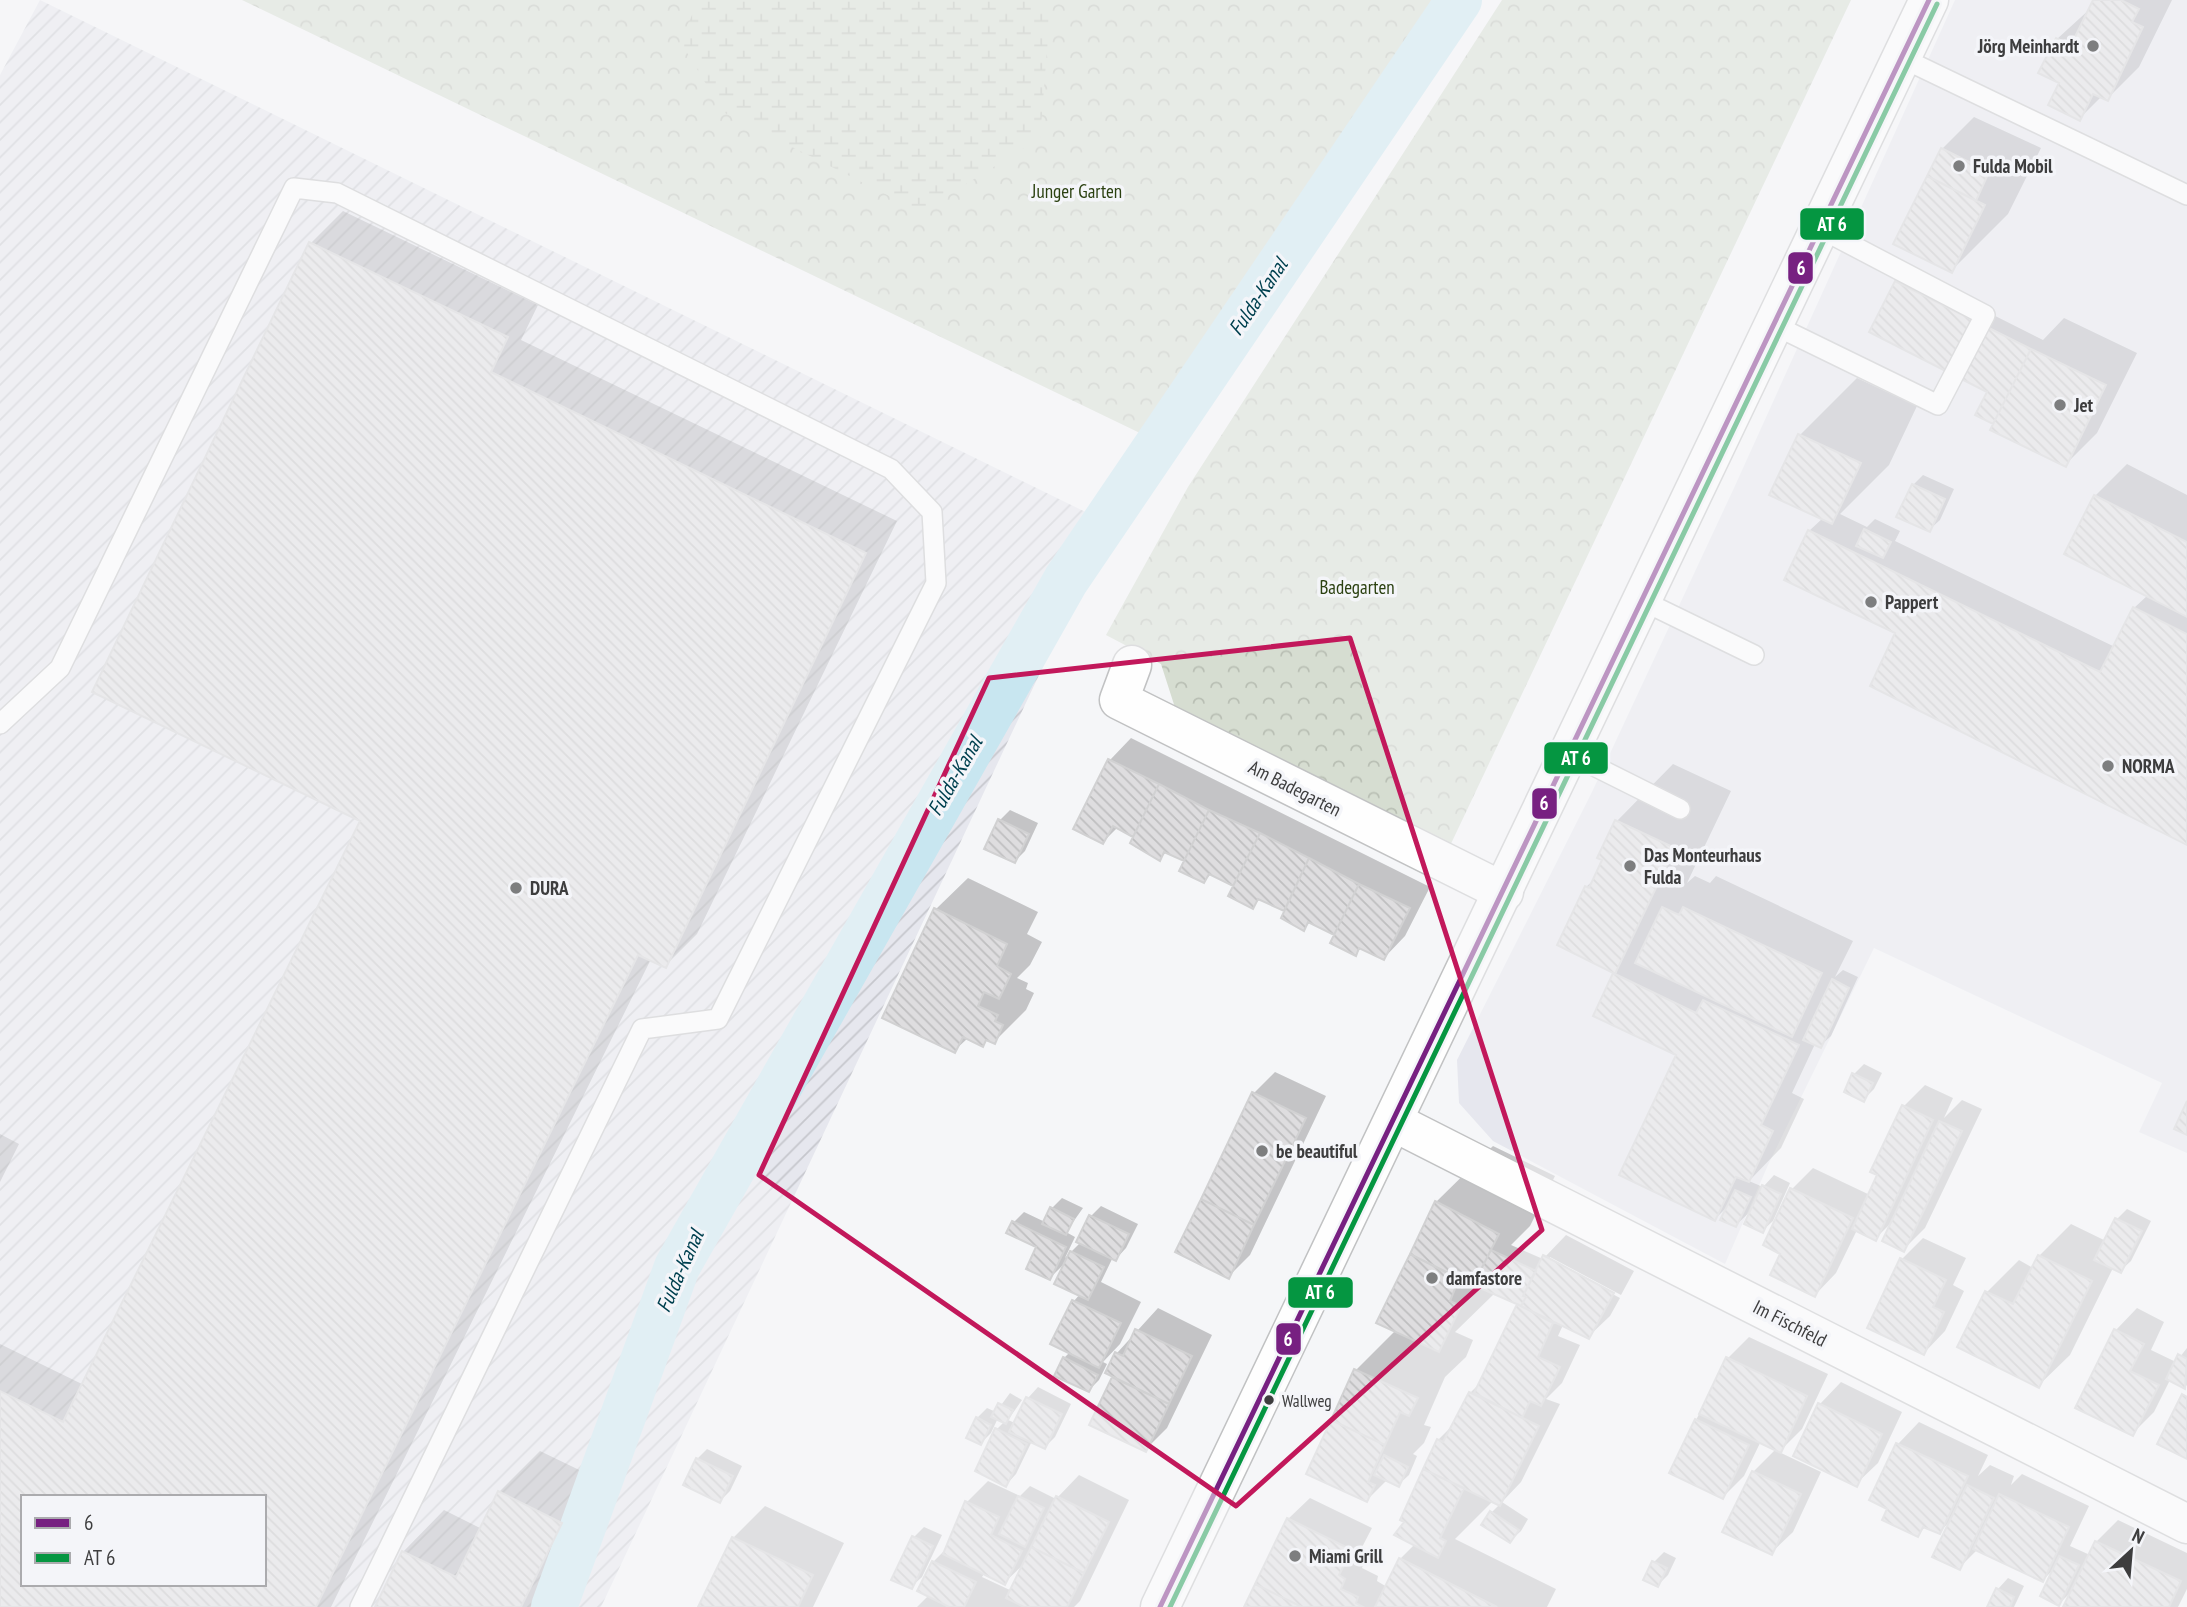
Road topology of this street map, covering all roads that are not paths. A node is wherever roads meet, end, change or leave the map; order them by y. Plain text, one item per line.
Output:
1 (1929, 0) edge
2 (1902, 58) junction
3 (2187, 195) edge
4 (1821, 229) junction
5 (1774, 325) junction
6 (1643, 601) junction
7 (1754, 656) dead end
8 (1132, 665) dead end
9 (0, 724) edge
10 (1570, 754) junction
11 (1681, 809) dead end
12 (1504, 892) junction
13 (1394, 1122) junction
14 (2187, 1524) edge
15 (360, 1607) edge
16 (1160, 1607) edge

1 - 2 main road
2 - 3 lane
2 - 4 main road
4 - 5 main road
4 - 5 lane
5 - 6 main road
6 - 7 lane
6 - 10 main road
8 - 12 main road, Am Badegarten
9 - 15 lane
10 - 11 lane
10 - 12 main road
12 - 13 main road
13 - 14 main road, Im Fischfeld
13 - 16 main road

